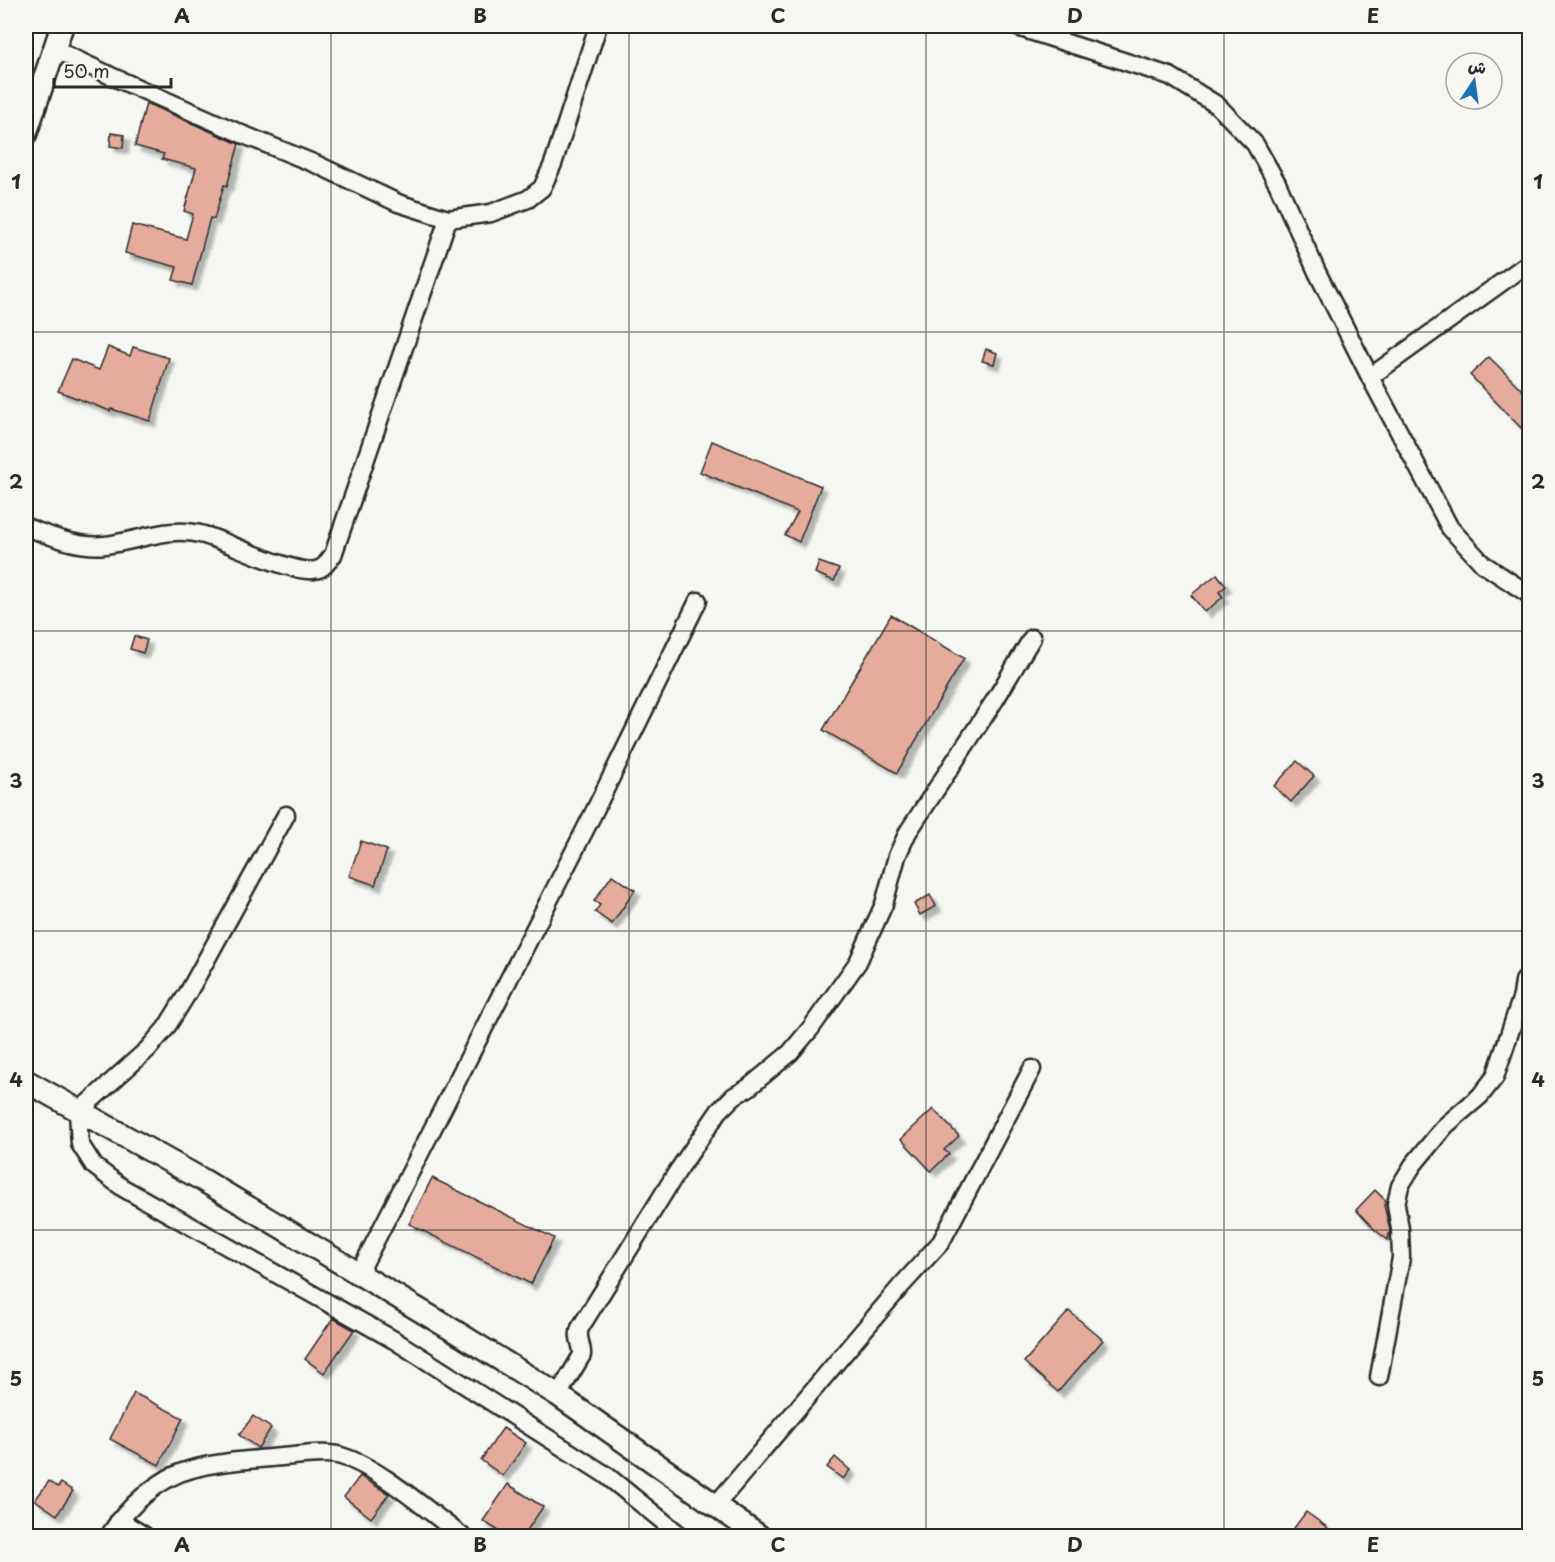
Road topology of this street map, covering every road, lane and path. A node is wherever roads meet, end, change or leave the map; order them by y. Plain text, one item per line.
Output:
1 (62, 26) edge
2 (598, 26) edge
3 (1014, 26) edge
4 (54, 49) junction
5 (26, 133) edge
6 (448, 219) junction
7 (1530, 262) edge
8 (1370, 377) junction
9 (26, 528) edge
10 (1530, 595) edge
11 (698, 601) dead end
12 (1032, 638) dead end
13 (286, 815) dead end
14 (1530, 972) edge
15 (1032, 1069) dead end
16 (26, 1082) edge
17 (78, 1112) junction
18 (358, 1275) junction
19 (1379, 1377) dead end
20 (558, 1395) junction
21 (715, 1506) junction
22 (119, 1520) junction
23 (109, 1536) edge
24 (145, 1536) edge
25 (462, 1536) edge
26 (681, 1536) edge
27 (759, 1536) edge

1 - 4 main road
2 - 6 street
3 - 8 street
4 - 5 main road
4 - 6 street
6 - 9 street
7 - 8 street
8 - 10 street
11 - 18 street
12 - 20 street
13 - 17 street
14 - 19 street
15 - 21 street
16 - 17 main road
17 - 18 main road
17 - 26 street
18 - 20 main road
20 - 21 main road
21 - 27 main road
22 - 23 street
22 - 24 street
22 - 25 street

